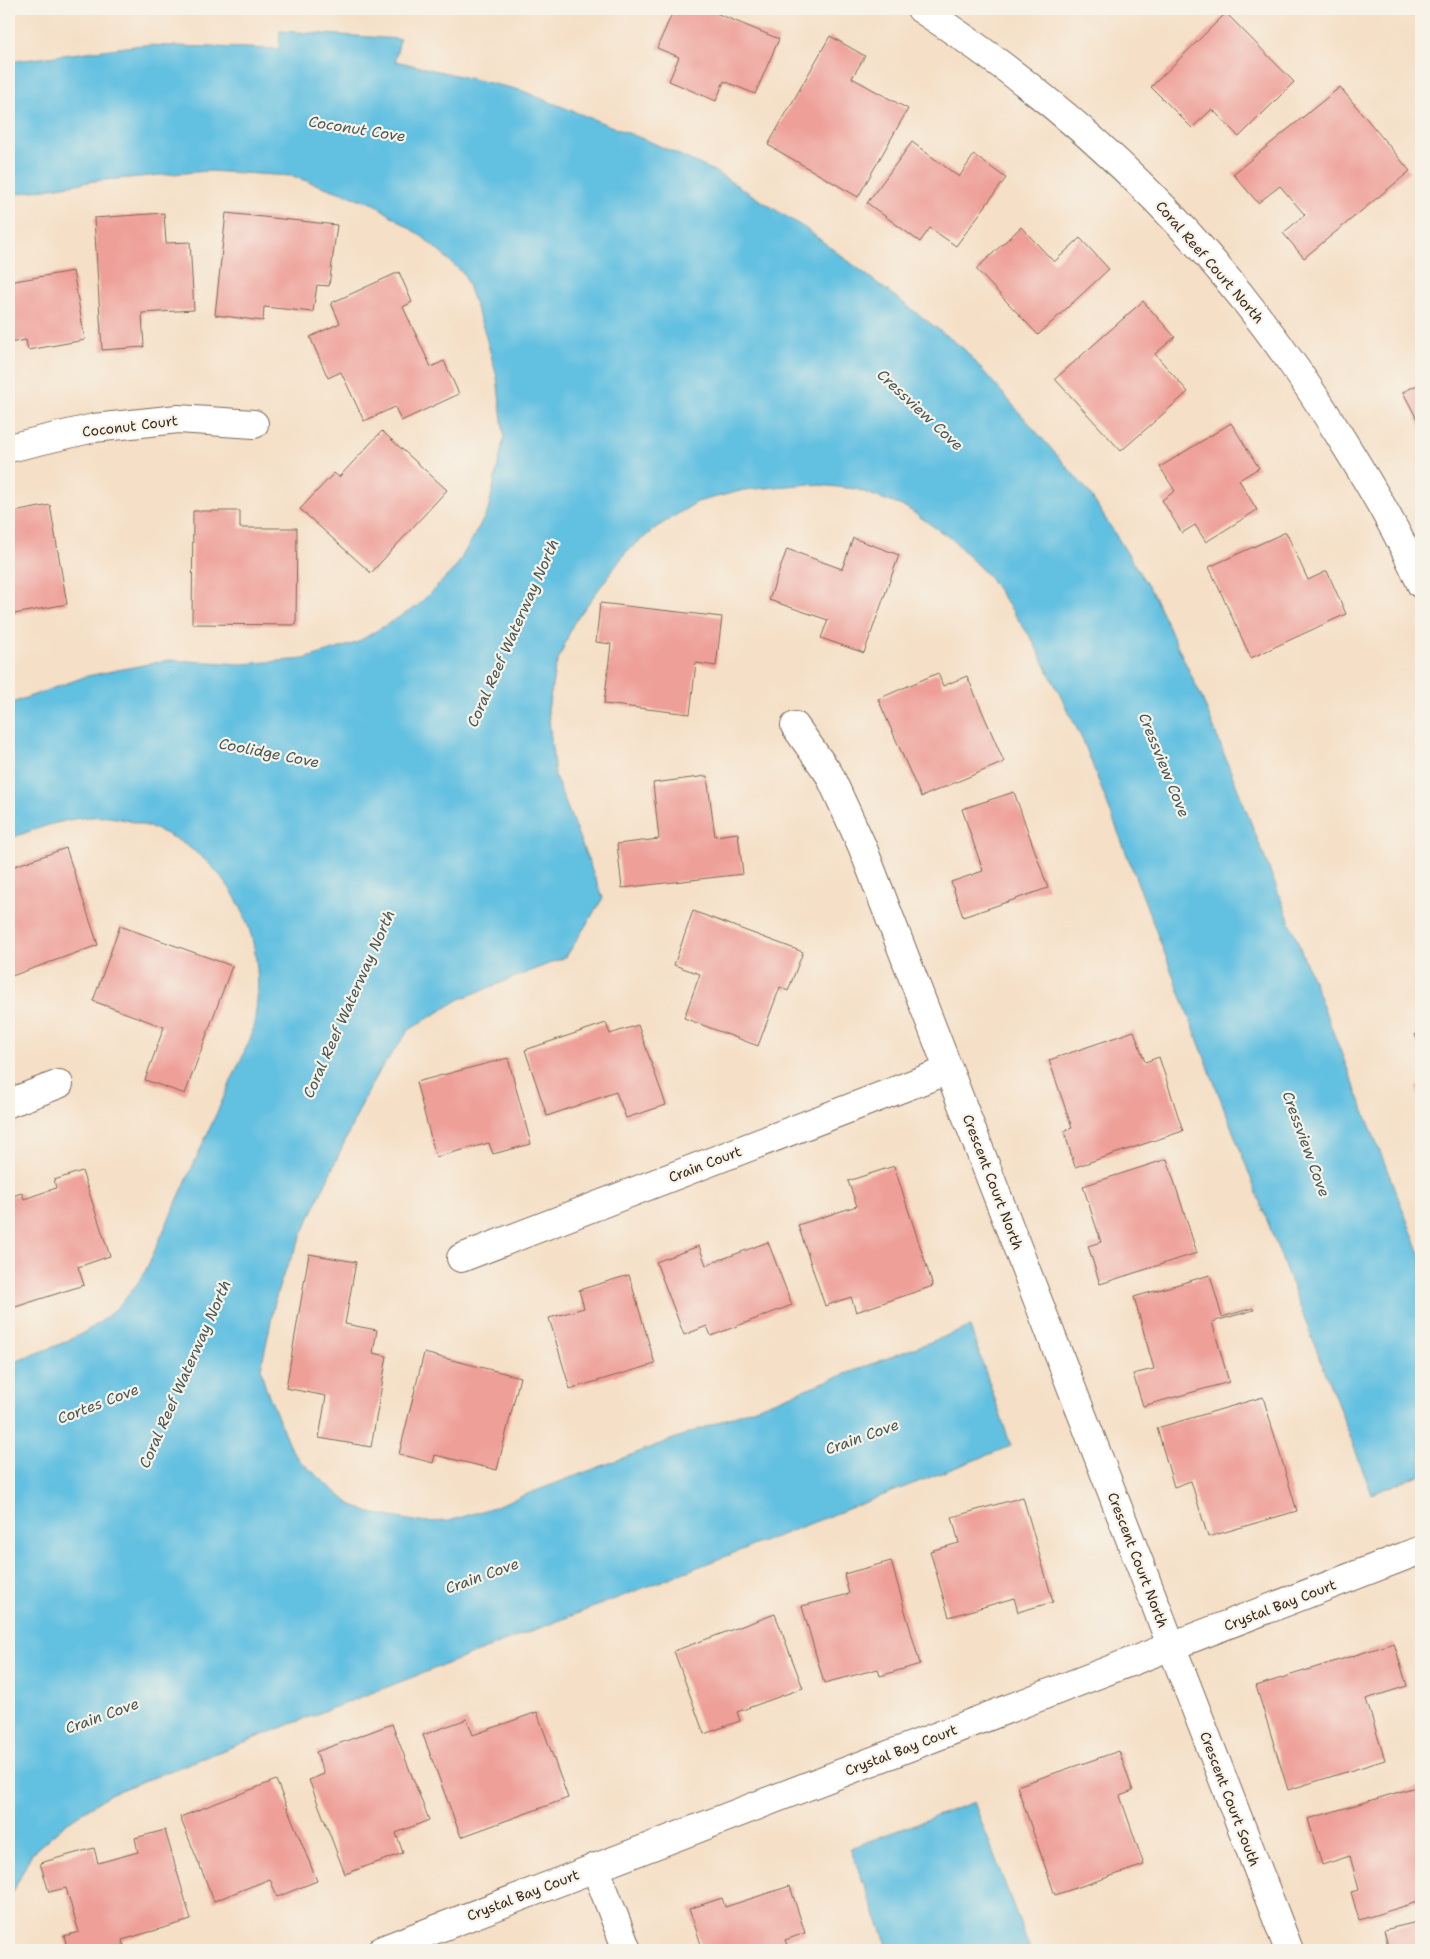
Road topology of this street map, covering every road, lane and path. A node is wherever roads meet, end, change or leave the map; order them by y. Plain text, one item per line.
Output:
1 (921, 9) edge
2 (254, 424) dead end
3 (9, 448) edge
4 (1421, 584) edge
5 (795, 726) dead end
6 (950, 1070) junction
7 (60, 1084) dead end
8 (9, 1103) edge
9 (461, 1258) dead end
10 (1421, 1550) edge
11 (1172, 1647) junction
12 (595, 1867) junction
13 (382, 1950) edge
14 (627, 1950) edge
15 (1289, 1950) edge

1 - 4 street, Coral Reef Court North
2 - 3 street, Coconut Court
5 - 6 street, Crescent Court North
6 - 9 street, Crain Court
6 - 11 street, Crescent Court North
7 - 8 street
10 - 11 street, Crystal Bay Court
11 - 12 street, Crystal Bay Court
11 - 15 street, Crescent Court South
12 - 13 street, Crystal Bay Court
12 - 14 street

